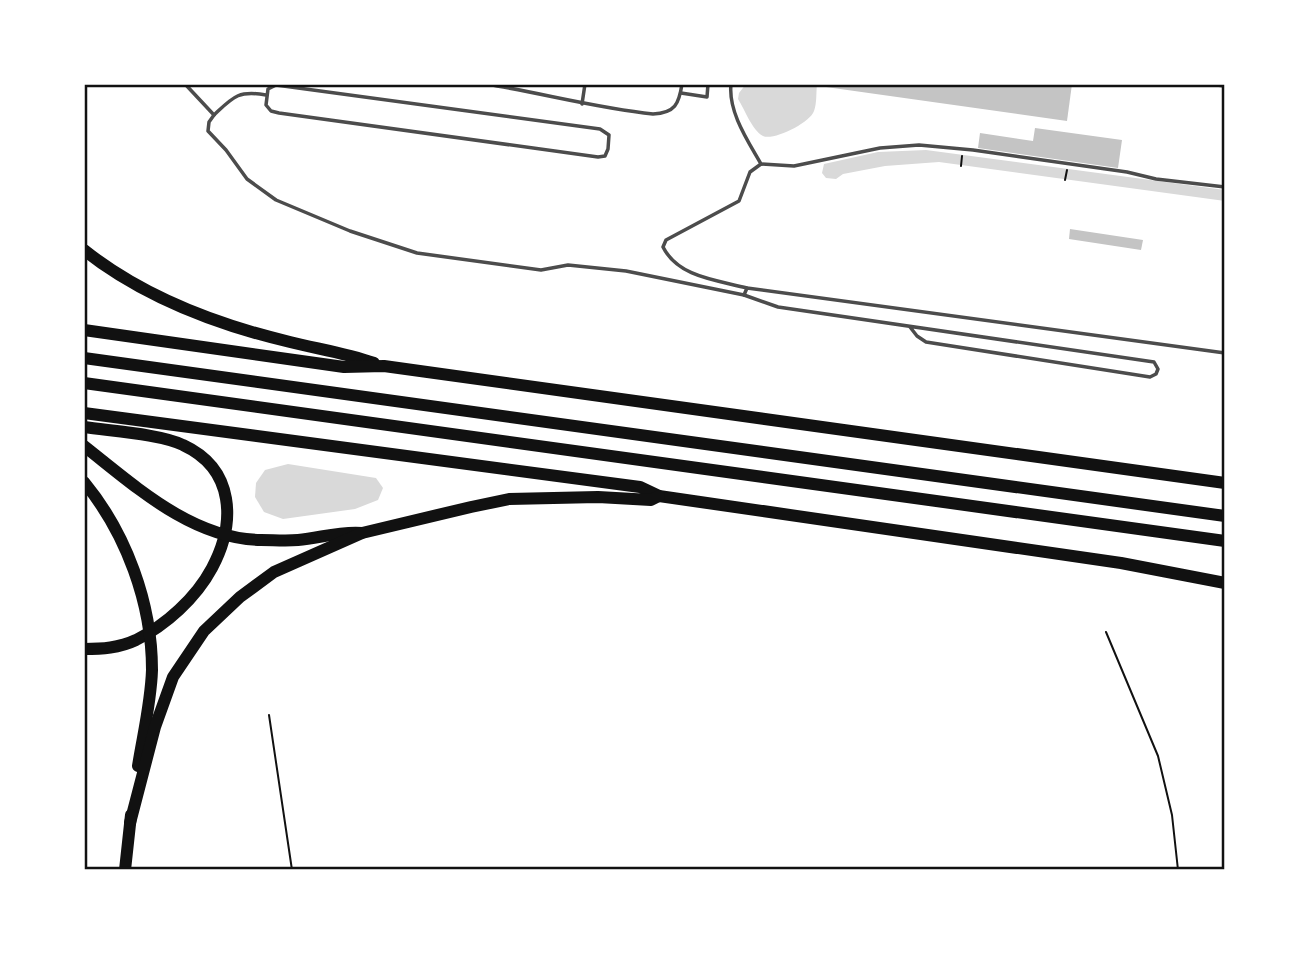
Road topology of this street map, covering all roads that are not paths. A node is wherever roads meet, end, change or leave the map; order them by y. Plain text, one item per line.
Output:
1 (186, 84) edge
2 (486, 84) edge
3 (585, 84) edge
4 (682, 84) edge
5 (708, 84) edge
6 (731, 84) edge
7 (1208, 84) edge
8 (1225, 86) edge
9 (681, 93) junction
10 (266, 95) junction
11 (582, 104) junction
12 (214, 115) junction
13 (761, 164) junction
14 (1225, 187) edge
15 (84, 250) edge
16 (747, 288) junction
17 (744, 295) junction
18 (910, 327) junction
19 (84, 330) edge
20 (1225, 353) edge
21 (84, 358) edge
22 (384, 366) junction
23 (84, 383) edge
24 (84, 413) edge
25 (84, 427) edge
26 (84, 446) edge
27 (84, 482) edge
28 (1225, 483) edge
29 (659, 496) junction
30 (1225, 516) edge
31 (362, 533) junction
32 (1225, 541) edge
33 (1225, 583) edge
34 (84, 649) edge
35 (130, 823) junction
36 (125, 870) edge

1 - 12 lane
2 - 11 lane
3 - 11 lane
4 - 9 lane
5 - 9 lane
6 - 13 lane
7 - 8 lane
9 - 11 lane
10 - 10 lane
10 - 12 lane
12 - 17 lane
13 - 14 lane
13 - 16 lane
15 - 22 highway
16 - 17 lane
16 - 20 lane
17 - 18 lane
18 - 18 lane
19 - 22 highway
21 - 30 highway
22 - 28 highway
23 - 32 highway
24 - 29 highway
25 - 34 highway
26 - 31 highway
27 - 35 highway
29 - 31 highway
29 - 33 highway
31 - 35 highway
35 - 36 highway

